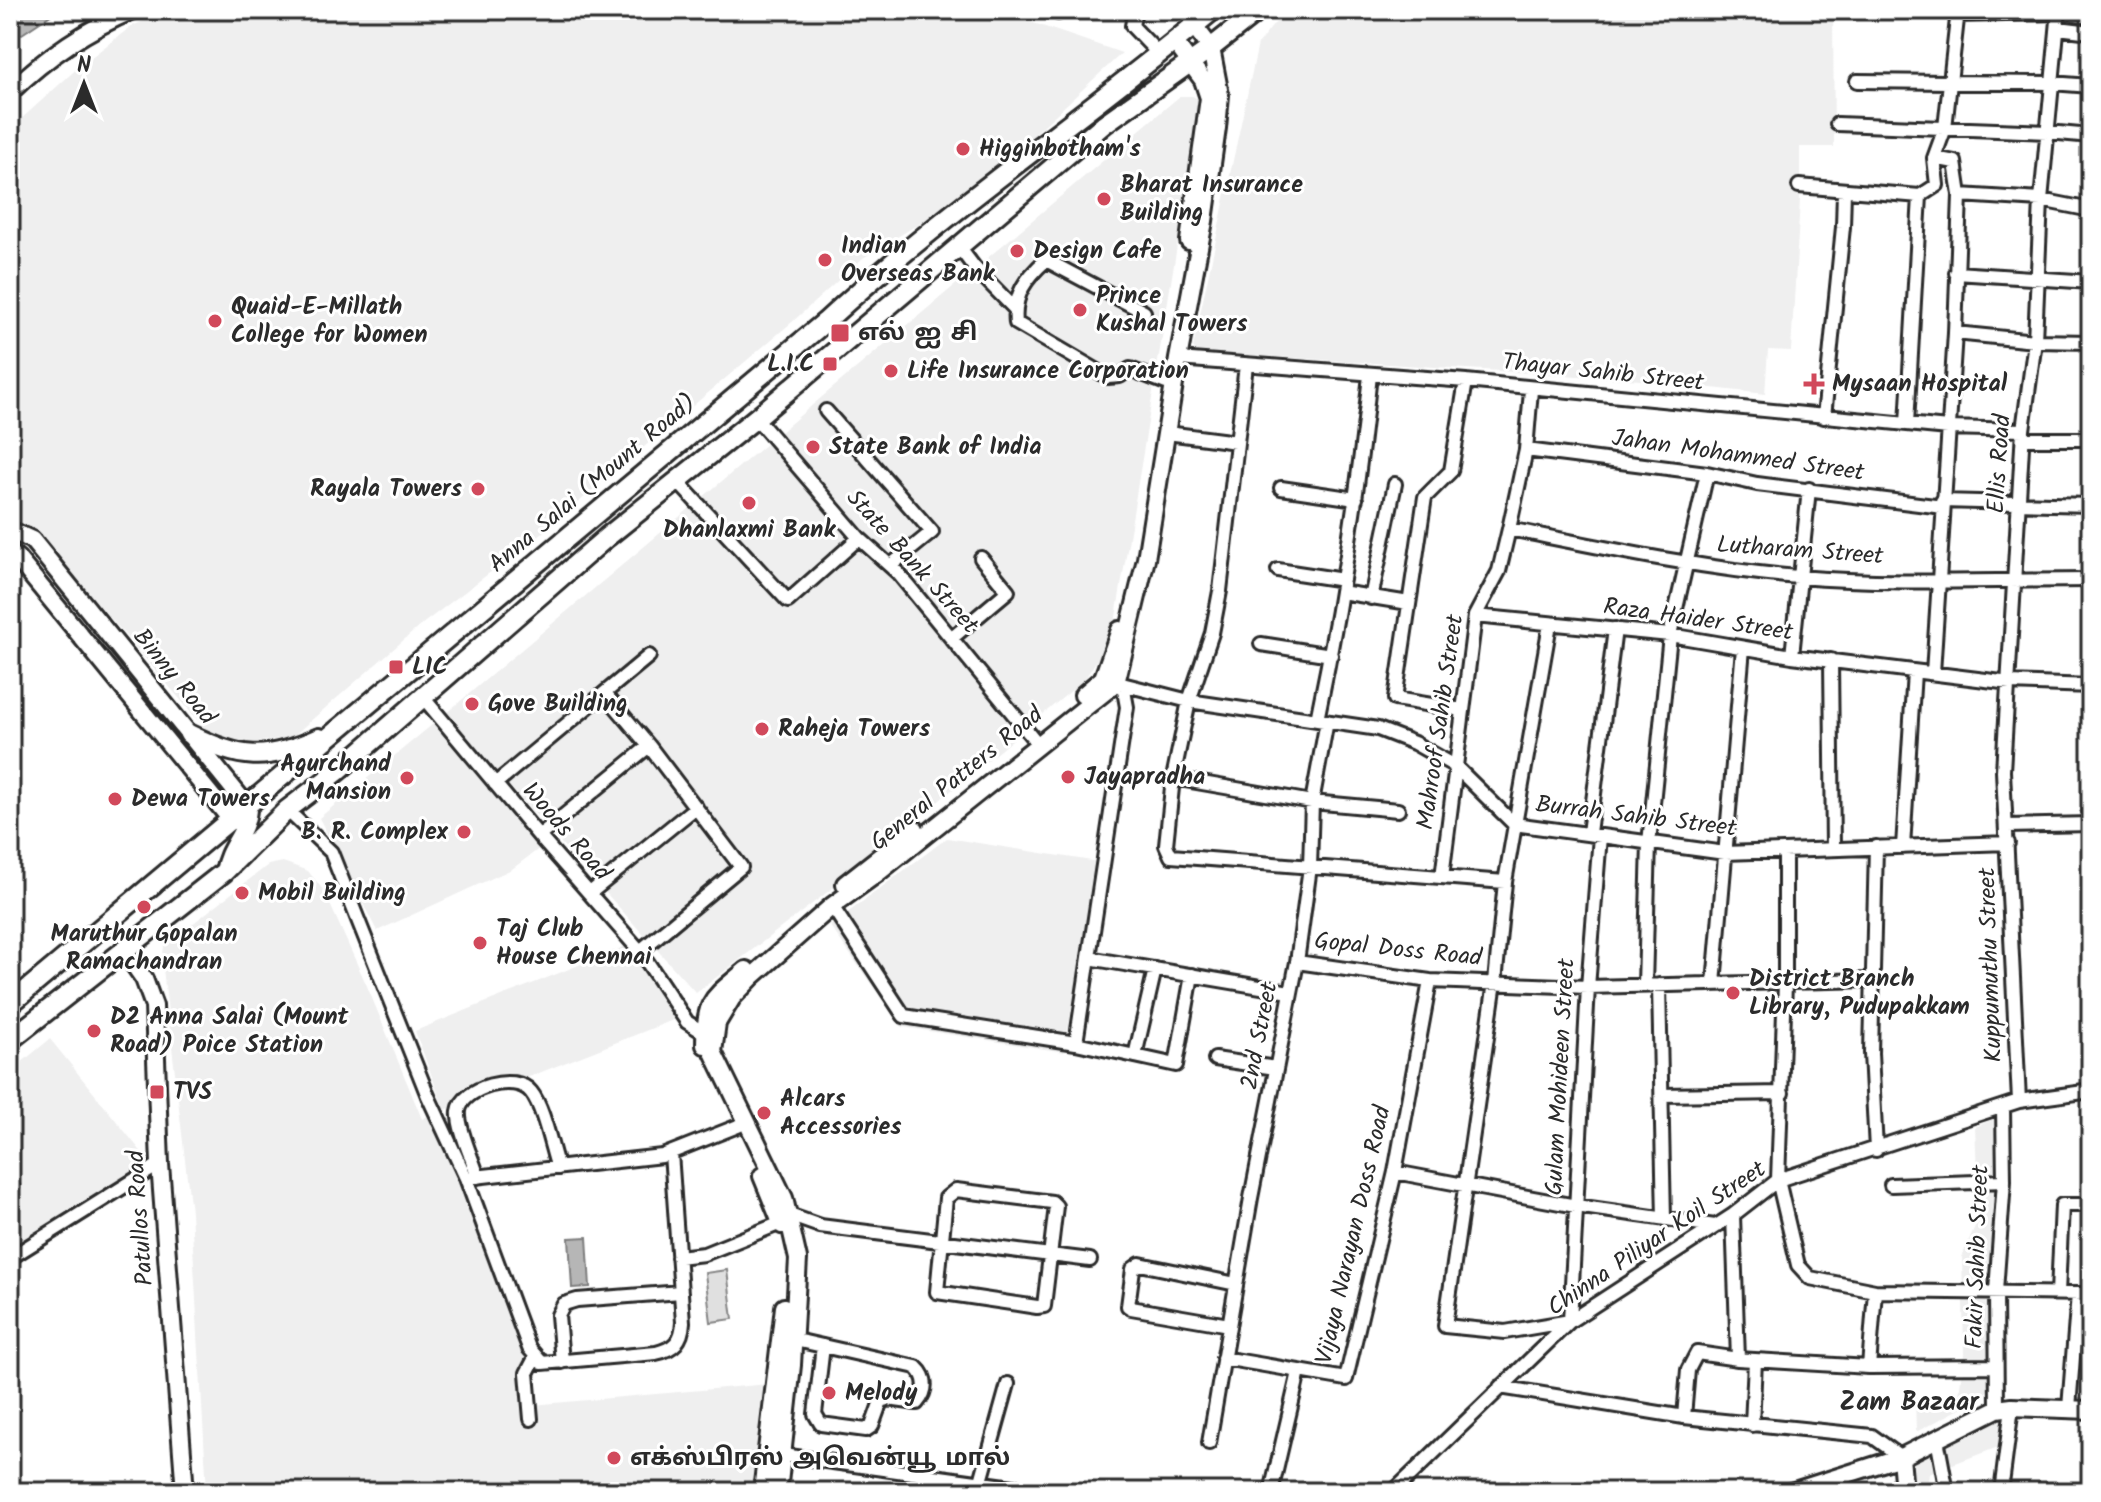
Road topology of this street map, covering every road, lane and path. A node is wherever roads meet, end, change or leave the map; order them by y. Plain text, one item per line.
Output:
1 (133, 10) edge
2 (1135, 10) edge
3 (1213, 10) edge
4 (1259, 10) edge
5 (2059, 11) edge
6 (1957, 12) edge
7 (1194, 26) junction
8 (2058, 28) junction
9 (2091, 32) edge
10 (1174, 41) junction
11 (1211, 48) junction
12 (1158, 53) junction
13 (1191, 61) junction
14 (1857, 81) dead end
15 (1951, 82) junction
16 (2051, 83) junction
17 (2091, 86) edge
18 (10, 92) edge
19 (1837, 124) dead end
20 (1945, 128) junction
21 (2048, 132) junction
22 (2091, 136) edge
23 (1934, 158) junction
24 (1799, 186) dead end
25 (1844, 191) junction
26 (1960, 195) junction
27 (1920, 196) junction
28 (2041, 200) junction
29 (2091, 210) edge
30 (959, 247) junction
31 (1956, 273) junction
32 (2039, 280) junction
33 (2091, 282) edge
34 (1014, 308) junction
35 (1144, 312) dead end
36 (825, 322) junction
37 (1955, 333) junction
38 (2035, 341) junction
39 (2091, 342) edge
40 (844, 343) junction
41 (1178, 359) junction
42 (1246, 365) junction
43 (1370, 375) junction
44 (1466, 381) junction
45 (1166, 383) junction
46 (1531, 390) junction
47 (826, 411) dead end
48 (1824, 417) junction
49 (756, 418) junction
50 (1907, 424) junction
51 (1948, 428) junction
52 (1167, 433) junction
53 (2023, 434) junction
54 (2091, 439) edge
55 (1237, 442) junction
56 (1526, 450) junction
57 (1707, 473) junction
58 (677, 481) junction
59 (1395, 484) dead end
60 (1281, 488) dead end
61 (1809, 489) junction
62 (1356, 499) junction
63 (2020, 502) junction
64 (1943, 504) junction
65 (2091, 505) edge
66 (1509, 529) junction
67 (10, 530) edge
68 (859, 538) junction
69 (10, 554) edge
70 (981, 558) dead end
71 (1687, 563) junction
72 (890, 566) junction
73 (1278, 570) dead end
74 (1799, 577) junction
75 (2016, 580) junction
76 (2091, 580) edge
77 (1941, 581) junction
78 (1342, 586) junction
79 (1371, 598) junction
80 (1409, 603) junction
81 (1475, 616) junction
82 (1550, 624) junction
83 (1615, 629) junction
84 (1125, 630) junction
85 (1670, 635) junction
86 (952, 638) junction
87 (1261, 644) dead end
88 (1743, 648) junction
89 (1331, 655) junction
90 (649, 656) dead end
91 (1792, 656) junction
92 (1831, 660) junction
93 (1914, 672) junction
94 (1933, 673) junction
95 (1114, 682) junction
96 (2010, 683) junction
97 (2091, 686) edge
98 (605, 694) junction
99 (422, 696) junction
100 (1189, 701) junction
101 (1462, 710) junction
102 (1322, 720) junction
103 (336, 730) junction
104 (189, 734) junction
105 (1033, 738) junction
106 (649, 746) junction
107 (1455, 766) junction
108 (1173, 778) junction
109 (495, 784) junction
110 (1312, 802) junction
111 (248, 807) junction
112 (696, 807) junction
113 (287, 810) junction
114 (1398, 810) dead end
115 (232, 821) junction
116 (1514, 824) junction
117 (2091, 824) edge
118 (2007, 826) junction
119 (1594, 835) junction
120 (539, 836) junction
121 (1649, 843) junction
122 (2008, 843) junction
123 (1876, 847) junction
124 (1903, 847) junction
125 (1833, 849) junction
126 (1785, 851) junction
127 (1725, 853) junction
128 (1310, 867) junction
129 (224, 872) junction
130 (1442, 877) junction
131 (1505, 882) junction
132 (590, 893) junction
133 (832, 906) junction
134 (123, 949) junction
135 (640, 951) junction
136 (1089, 958) junction
137 (1297, 962) junction
138 (1155, 969) junction
139 (1192, 975) junction
140 (1871, 980) junction
141 (1430, 981) junction
142 (1495, 982) junction
143 (1714, 984) junction
144 (1785, 984) junction
145 (1645, 985) junction
146 (1659, 985) junction
147 (1588, 987) junction
148 (1290, 992) junction
149 (10, 1004) edge
150 (706, 1034) junction
151 (10, 1040) edge
152 (1076, 1043) junction
153 (1135, 1056) junction
154 (1215, 1059) dead end
155 (1276, 1068) junction
156 (2091, 1091) edge
157 (1782, 1093) junction
158 (1662, 1095) junction
159 (2019, 1101) junction
160 (2003, 1107) junction
161 (738, 1126) junction
162 (1876, 1150) junction
163 (671, 1153) junction
164 (160, 1164) junction
165 (558, 1168) junction
166 (1395, 1172) junction
167 (472, 1177) junction
168 (1778, 1180) junction
169 (2004, 1181) junction
170 (1891, 1185) dead end
171 (1465, 1187) junction
172 (2091, 1205) edge
173 (1576, 1206) junction
174 (1733, 1215) junction
175 (785, 1219) junction
176 (1664, 1219) junction
177 (1715, 1226) junction
178 (941, 1239) junction
179 (1052, 1255) junction
180 (678, 1257) junction
181 (10, 1258) edge
182 (1090, 1260) dead end
183 (1236, 1284) junction
184 (1875, 1291) junction
185 (1996, 1291) junction
186 (681, 1292) junction
187 (2058, 1293) junction
188 (2084, 1294) edge
189 (1570, 1321) junction
190 (1229, 1325) junction
191 (793, 1340) junction
192 (823, 1346) junction
193 (535, 1358) junction
194 (1223, 1358) junction
195 (1738, 1359) junction
196 (1755, 1361) junction
197 (562, 1362) junction
198 (1996, 1366) junction
199 (1869, 1367) junction
200 (1299, 1372) junction
201 (1008, 1384) dead end
202 (1500, 1387) junction
203 (2004, 1408) junction
204 (2069, 1408) junction
205 (2091, 1410) edge
206 (1684, 1417) junction
207 (531, 1419) dead end
208 (1752, 1425) junction
209 (1937, 1439) junction
210 (1209, 1443) dead end
211 (782, 1455) junction
212 (1901, 1457) junction
213 (979, 1487) edge
214 (185, 1492) edge
215 (762, 1492) edge
216 (778, 1492) edge
217 (1049, 1492) edge
218 (1271, 1492) edge
219 (1393, 1492) edge
220 (1791, 1492) edge
221 (1904, 1492) edge
222 (1947, 1492) edge
223 (2001, 1492) edge

1 - 18 main road
2 - 12 street
3 - 7 main road, Anna Salai (Mount Road)
4 - 11 main road, Anna Salai (Mount Road)
5 - 6 street
5 - 8 street, Ellis Road
6 - 15 street
7 - 10 main road, Anna Salai (Mount Road)
7 - 11 main road
8 - 9 street
8 - 16 street, Ellis Road
10 - 12 main road, Anna Salai (Mount Road)
10 - 13 main road, General Patters Road
11 - 13 main road, Anna Salai (Mount Road)
11 - 41 main road, General Patters Road
12 - 36 main road, Anna Salai (Mount Road)
13 - 30 main road, Anna Salai (Mount Road)
13 - 45 main road, General Patters Road
14 - 15 street
15 - 16 street
15 - 20 street
16 - 17 street
16 - 21 street, Ellis Road
19 - 20 street
20 - 21 street
20 - 23 street
21 - 22 street
21 - 28 street, Ellis Road
23 - 26 street
23 - 27 street
24 - 25 street
25 - 27 street
25 - 48 street
26 - 28 street
26 - 31 street
27 - 50 street
28 - 29 street
28 - 32 street, Ellis Road
30 - 34 street
30 - 40 main road, Anna Salai (Mount Road)
31 - 32 street
31 - 37 street
32 - 33 street
32 - 38 street, Ellis Road
34 - 35 street
34 - 45 street
36 - 40 main road
36 - 103 main road, Anna Salai (Mount Road)
37 - 38 street
37 - 51 street
38 - 39 street
38 - 53 street, Ellis Road
40 - 49 main road, Anna Salai (Mount Road)
41 - 42 street, Thayar Sahib Street
41 - 52 main road, General Patters Road
42 - 43 street, Thayar Sahib Street
42 - 55 street
43 - 44 street, Thayar Sahib Street
43 - 62 street, 2nd Street
44 - 46 street, Thayar Sahib Street
44 - 80 street
45 - 84 main road, General Patters Road
46 - 48 street, Thayar Sahib Street
46 - 56 street, Mahroof Sahib Street
47 - 72 street
48 - 50 street, Thayar Sahib Street
49 - 58 main road, Anna Salai (Mount Road)
49 - 68 street, State Bank Street
50 - 51 street, Thayar Sahib Street
51 - 53 street, Thayar Sahib Street
51 - 64 street
52 - 55 street
52 - 84 main road, General Patters Road
53 - 54 street, Thayar Sahib Street
53 - 63 street, Ellis Road
55 - 100 street
56 - 57 street, Jahan Mohammed Street
56 - 66 street, Mahroof Sahib Street
57 - 61 street, Jahan Mohammed Street
57 - 71 street
58 - 68 street
58 - 99 main road, Anna Salai (Mount Road)
59 - 79 street
60 - 62 street
61 - 64 street, Jahan Mohammed Street
61 - 74 street
62 - 78 street, 2nd Street
63 - 64 street, Jahan Mohammed Street
63 - 65 street, Jahan Mohammed Street
63 - 75 street, Ellis Road
64 - 77 street
66 - 71 street, Lutharam Street
66 - 81 street, Mahroof Sahib Street
67 - 104 main road, Binny Road
68 - 72 street, State Bank Street
69 - 115 main road, Binny Road
70 - 86 street
71 - 74 street, Lutharam Street
71 - 85 street
72 - 86 street, State Bank Street
73 - 78 street
74 - 77 street, Lutharam Street
74 - 91 street
75 - 76 street, Lutharam Street
75 - 77 street, Lutharam Street
75 - 96 street, Ellis Road
77 - 94 street
78 - 79 street
78 - 89 street, 2nd Street
79 - 80 street
80 - 101 street
81 - 82 street, Raza Haider Street
81 - 101 street, Mahroof Sahib Street
82 - 83 street, Raza Haider Street
82 - 116 street
83 - 85 street, Raza Haider Street
83 - 119 street, Gulam Mohideen Street
84 - 95 main road, General Patters Road
85 - 88 street, Raza Haider Street
85 - 121 street
86 - 105 street, State Bank Street
87 - 89 street
88 - 91 street, Raza Haider Street
88 - 127 street
89 - 102 street, 2nd Street
90 - 98 street
91 - 92 street, Raza Haider Street
92 - 93 street, Raza Haider Street
92 - 125 street
93 - 94 street, Raza Haider Street
93 - 124 street
94 - 96 street, Raza Haider Street
95 - 100 street, Burrah Sahib Street
95 - 105 main road, General Patters Road
95 - 133 main road, General Patters Road
95 - 136 street
96 - 97 street, Raza Haider Street
96 - 118 street, Ellis Road
98 - 106 street
98 - 109 street
99 - 109 street, Woods Road
99 - 113 main road, Anna Salai (Mount Road)
100 - 102 street, Burrah Sahib Street
100 - 108 street
101 - 107 street, Mahroof Sahib Street
102 - 107 street, Burrah Sahib Street
102 - 110 street, 2nd Street
103 - 104 main road
103 - 111 main road, Anna Salai (Mount Road)
104 - 111 main road, Binny Road
105 - 150 main road, General Patters Road
106 - 112 street
106 - 120 street
107 - 116 street, Burrah Sahib Street
107 - 130 street, Mahroof Sahib Street
108 - 110 street
108 - 128 street
109 - 120 street, Woods Road
110 - 114 street
110 - 128 street, 2nd Street
111 - 115 main road, Anna Salai (Mount Road)
111 - 129 main road
112 - 132 street
112 - 135 street
113 - 129 main road, Anna Salai (Mount Road)
113 - 167 street
115 - 149 main road, Anna Salai (Mount Road)
116 - 119 street, Burrah Sahib Street
116 - 131 street
117 - 118 street
118 - 122 street, Kuppumuthu Street
119 - 121 street, Burrah Sahib Street
119 - 147 street, Gulam Mohideen Street
120 - 132 street, Woods Road
121 - 127 street, Burrah Sahib Street
121 - 145 street
122 - 124 street, Burrah Sahib Street
122 - 159 street, Kuppumuthu Street
123 - 124 street, Burrah Sahib Street
123 - 125 street, Burrah Sahib Street
123 - 140 street
125 - 126 street, Burrah Sahib Street
126 - 127 street, Burrah Sahib Street
126 - 144 street
127 - 143 street
128 - 130 street
128 - 137 street, 2nd Street
129 - 134 main road, Anna Salai (Mount Road)
130 - 131 street
131 - 142 street
132 - 135 street, Woods Road
133 - 152 street
133 - 175 main road, General Patters Road
134 - 151 main road
134 - 164 main road, Patullos Road
135 - 150 street, Woods Road
136 - 138 street
136 - 152 street
137 - 141 street, Gopal Doss Road
137 - 148 street, 2nd Street
138 - 139 street
138 - 153 street
139 - 148 street
139 - 153 street
140 - 144 street, Gopal Doss Road
140 - 162 street
141 - 142 street, Gopal Doss Road
141 - 166 street, Vijaya Narayan Doss Road
142 - 147 street, Gopal Doss Road
142 - 171 street
143 - 144 street, Gopal Doss Road
143 - 146 street, Gopal Doss Road
144 - 157 street
145 - 146 street, Gopal Doss Road
145 - 147 street, Gopal Doss Road
146 - 158 street
147 - 173 street, Gulam Mohideen Street
148 - 155 street, 2nd Street
150 - 161 main road, General Patters Road
152 - 153 street
154 - 155 street
155 - 183 street, 2nd Street
156 - 159 street, Chinna Piliyar Koil Street
157 - 158 street
157 - 168 street
158 - 176 street
159 - 160 street, Chinna Piliyar Koil Street
160 - 162 street, Chinna Piliyar Koil Street
160 - 169 street, Fakir Sahib Street
161 - 163 street
161 - 175 main road, General Patters Road
162 - 168 street, Chinna Piliyar Koil Street
163 - 165 street
163 - 180 street
164 - 181 street
164 - 214 main road, Patullos Road
165 - 167 street
165 - 167 street
166 - 171 street
166 - 200 street, Vijaya Narayan Doss Road
167 - 193 street
168 - 174 street, Chinna Piliyar Koil Street
168 - 184 street
169 - 170 street
169 - 185 street, Fakir Sahib Street
171 - 173 street
171 - 189 street
172 - 187 street
173 - 176 street
173 - 189 street, Gulam Mohideen Street
174 - 177 street, Chinna Piliyar Koil Street
174 - 195 street
175 - 178 street
175 - 180 street
175 - 191 main road, General Patters Road
175 - 215 main road, General Patters Road
176 - 177 street
177 - 189 street, Chinna Piliyar Koil Street
178 - 179 street
178 - 179 street
178 - 179 street
179 - 182 street
180 - 186 street
183 - 190 street, 2nd Street
183 - 190 street
184 - 185 street
184 - 199 street
185 - 187 street
185 - 198 street, Fakir Sahib Street
186 - 197 street
186 - 197 street
187 - 188 street
188 - 204 street
189 - 202 street, Chinna Piliyar Koil Street
190 - 194 street, 2nd Street
191 - 192 street
191 - 211 main road, General Patters Road
192 - 192 street
193 - 197 street
193 - 207 street
194 - 200 street, Vijaya Narayan Doss Road
194 - 210 street, 2nd Street
195 - 196 street
195 - 206 street
196 - 199 street
196 - 208 street
198 - 199 street
198 - 203 street, Fakir Sahib Street
200 - 218 street
201 - 213 street
202 - 206 street
202 - 219 street, Chinna Piliyar Koil Street
203 - 204 main road
203 - 209 main road
203 - 223 street, Fakir Sahib Street
204 - 205 main road
206 - 208 street
208 - 212 street
209 - 212 main road
209 - 222 street
211 - 213 street
211 - 216 main road, General Patters Road
212 - 220 main road
212 - 221 main road
213 - 217 street

